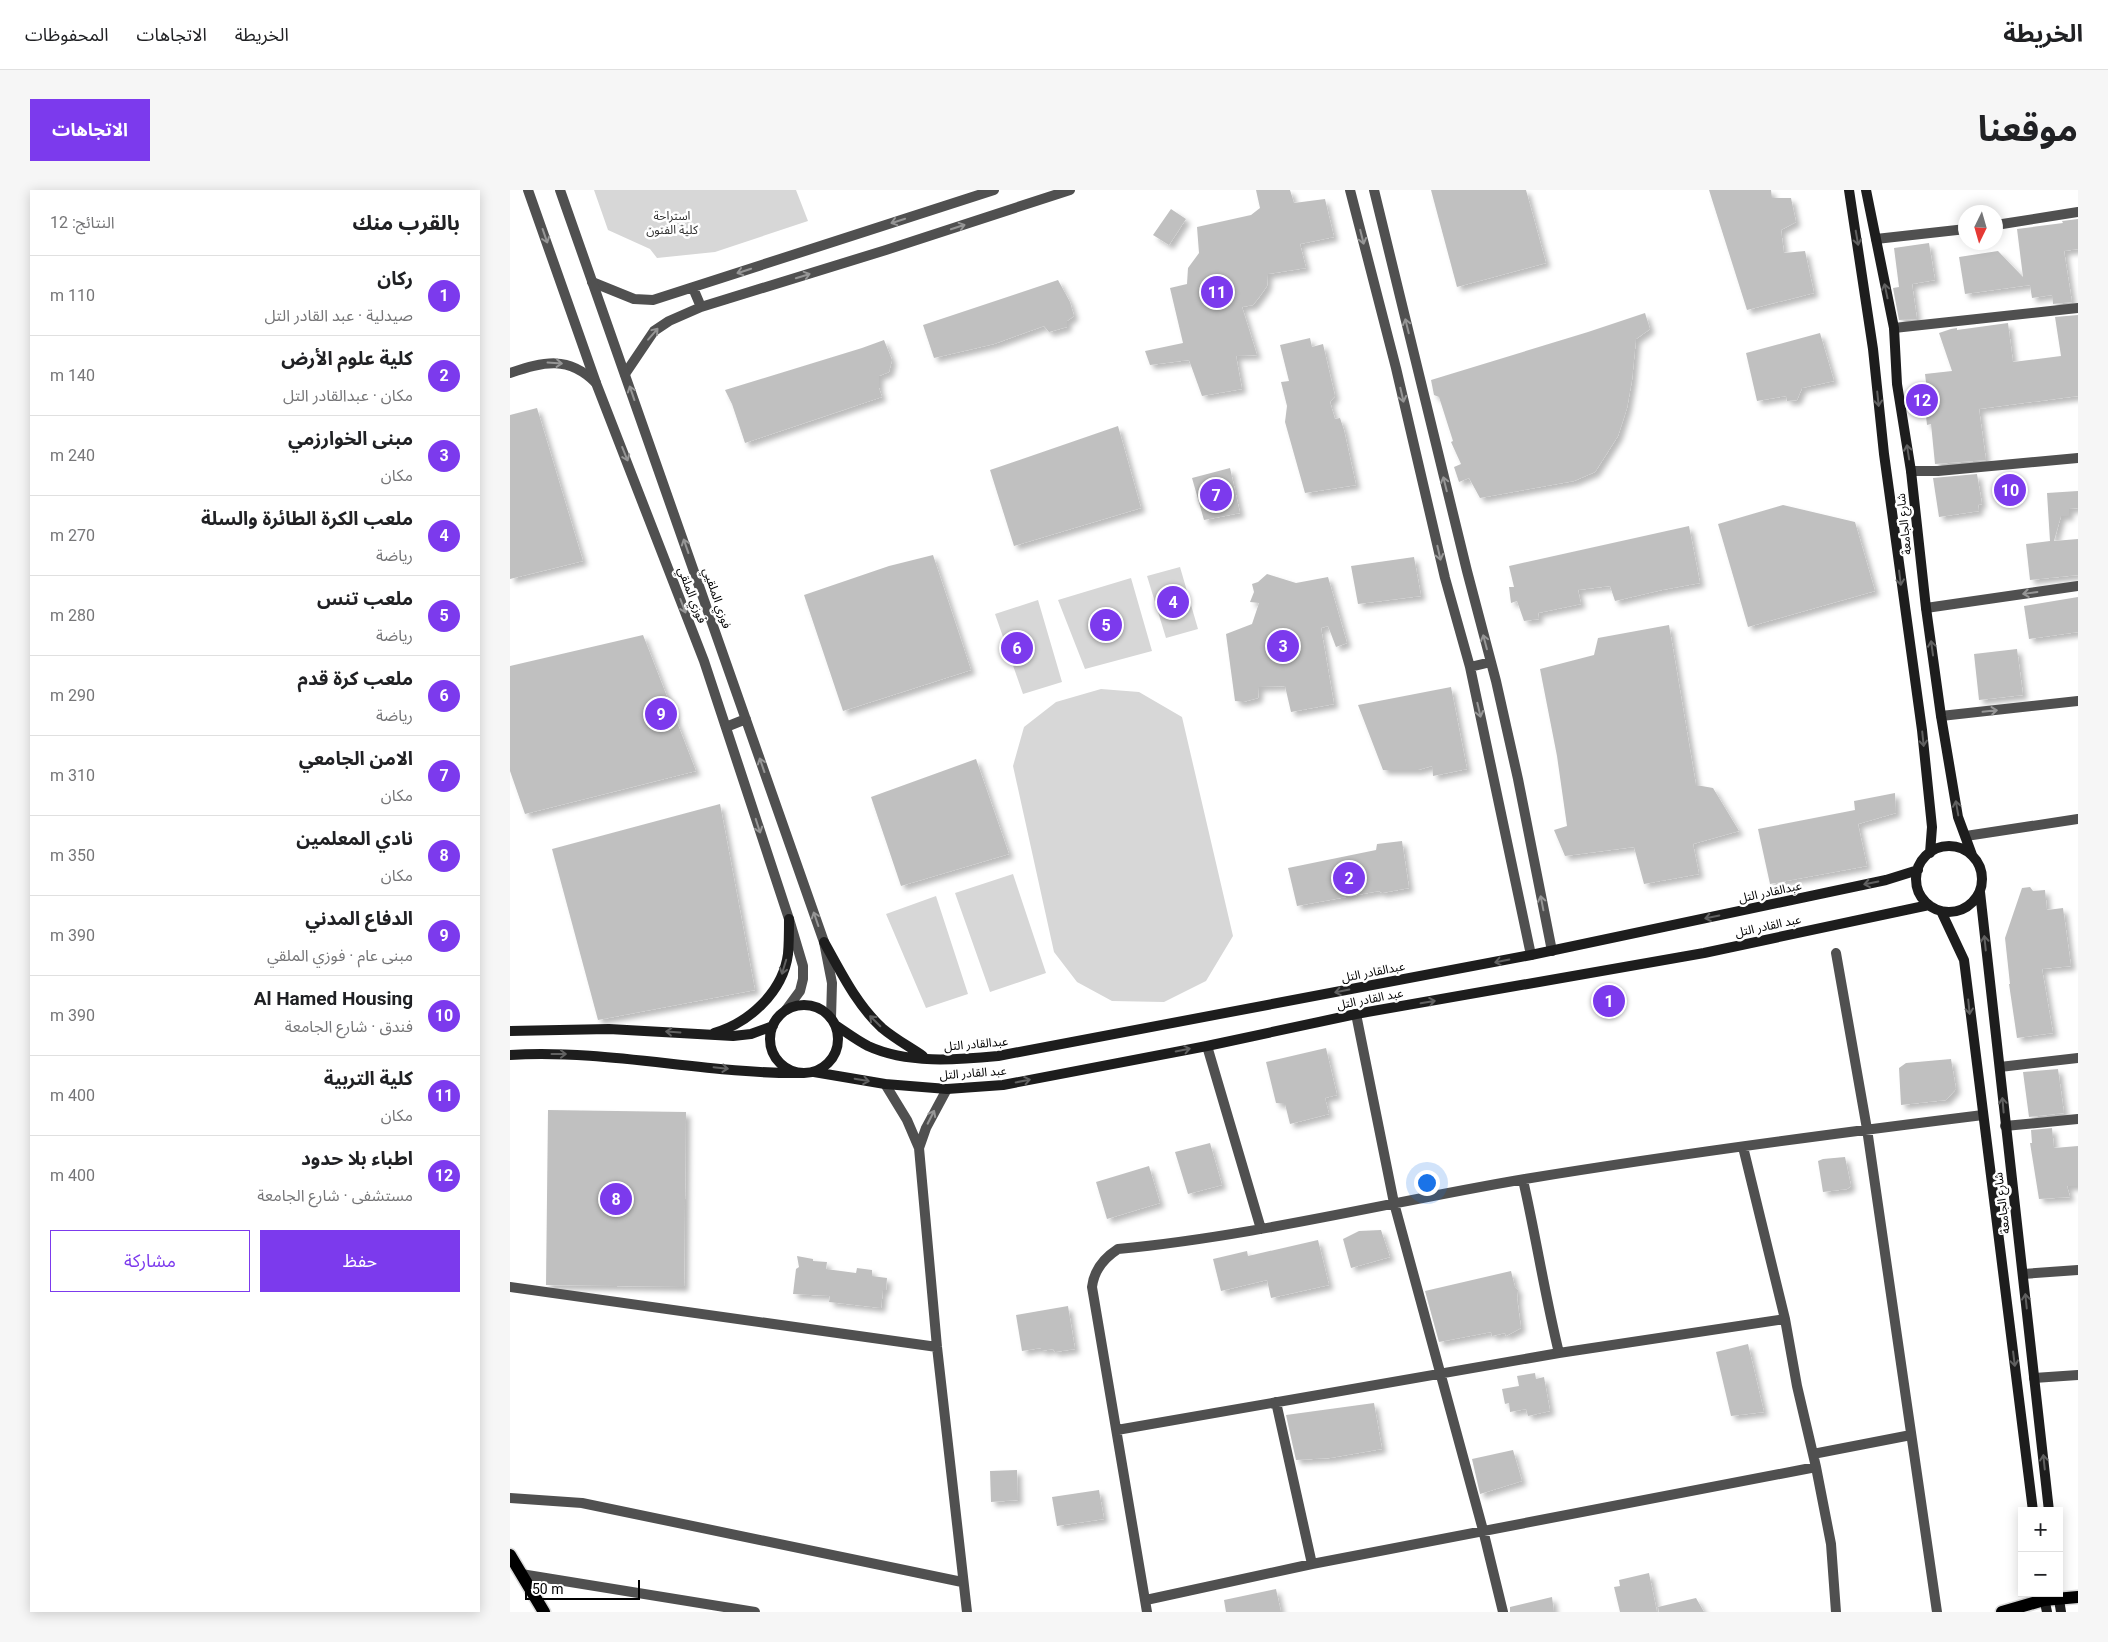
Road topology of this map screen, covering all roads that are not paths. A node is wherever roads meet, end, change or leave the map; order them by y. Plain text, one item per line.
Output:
1 (528, 190) edge
2 (560, 190) edge
3 (994, 190) edge
4 (1070, 190) edge
5 (1350, 190) edge
6 (1374, 190) edge
7 (1849, 190) edge
8 (1866, 190) edge
9 (1052, 193) edge
10 (2078, 212) edge
11 (2003, 223) edge
12 (1958, 230) edge
13 (1876, 239) junction
14 (592, 282) junction
15 (693, 288) junction
16 (701, 307) junction
17 (2078, 308) edge
18 (1894, 328) junction
19 (510, 373) edge
20 (625, 374) junction
21 (596, 382) junction
22 (2078, 458) edge
23 (1911, 471) junction
24 (2078, 586) edge
25 (1926, 608) junction
26 (1491, 662) junction
27 (1470, 668) junction
28 (2078, 701) edge
29 (1941, 716) junction
30 (746, 719) junction
31 (726, 728) junction
32 (2078, 818) edge
33 (1966, 836) junction
34 (1930, 853) junction
35 (1972, 855) junction
36 (1918, 870) junction
37 (1980, 892) junction
38 (1929, 905) junction
39 (1942, 911) junction
40 (789, 919) junction
41 (824, 942) junction
42 (1552, 951) junction
43 (1836, 953) dead end
44 (1531, 955) junction
45 (786, 1010) junction
46 (1356, 1014) junction
47 (833, 1021) junction
48 (772, 1026) junction
49 (510, 1031) edge
50 (708, 1034) junction
51 (1208, 1046) junction
52 (510, 1055) edge
53 (2078, 1058) edge
54 (928, 1060) junction
55 (2000, 1067) junction
56 (814, 1072) junction
57 (801, 1073) junction
58 (885, 1084) junction
59 (947, 1089) junction
60 (1982, 1115) junction
61 (2078, 1119) edge
62 (2005, 1126) junction
63 (1867, 1130) junction
64 (1743, 1147) junction
65 (920, 1148) junction
66 (1522, 1180) junction
67 (1394, 1203) junction
68 (1261, 1229) junction
69 (2078, 1270) edge
70 (2023, 1274) junction
71 (510, 1287) edge
72 (1785, 1319) junction
73 (937, 1347) junction
74 (1559, 1353) junction
75 (1441, 1374) junction
76 (2078, 1374) edge
77 (2034, 1378) junction
78 (1276, 1402) junction
79 (1117, 1430) junction
80 (1911, 1435) junction
81 (1813, 1454) junction
82 (1816, 1467) junction
83 (510, 1498) edge
84 (2032, 1507) edge
85 (2049, 1507) edge
86 (1483, 1530) junction
87 (510, 1555) edge
88 (1312, 1564) junction
89 (521, 1574) junction
90 (962, 1582) junction
91 (2063, 1596) edge
92 (2057, 1597) edge
93 (2059, 1597) edge
94 (2078, 1597) edge
95 (1146, 1600) junction
96 (2045, 1602) edge
97 (544, 1612) edge
98 (756, 1612) edge
99 (967, 1612) edge
100 (1147, 1612) edge
101 (1503, 1612) edge
102 (1836, 1612) edge
103 (1937, 1612) edge
104 (2002, 1612) edge
105 (2061, 1612) edge

1 -> 21 street, فوزي الملقي
2 - 14 street, فوزي الملقيي
3 -> 15 street
4 - 9 street
5 -> 27 street
26 -> 6 street
7 -> 34 main road, شارع الجامعة
8 - 13 main road, شارع الجامعة
16 -> 9 street
10 - 11 street
12 - 13 street
18 -> 13 main road, شارع الجامعة
14 - 15 street
14 - 20 street, فوزي الملقيي
15 - 16 street
20 -> 16 street
17 - 18 street
23 -> 18 main road, شارع الجامعة
19 -> 21 street
30 -> 20 street, فوزي الملقيي
21 -> 31 street, فوزي الملقي
22 - 23 street
23 - 25 main road, شارع الجامعة
24 -> 25 street
29 -> 25 main road, شارع الجامعة
26 - 27 street
42 -> 26 street
27 -> 44 street
29 -> 28 street
33 -> 29 main road, شارع الجامعة
30 - 31 street
41 -> 30 street, فوزي الملقيي
31 -> 40 street, فوزي الملقي
32 - 33 street
33 - 35 main road, شارع الجامعة
34 - 35 main road
34 - 36 main road
35 - 37 main road
36 - 38 main road
36 -> 42 main road, عبدالقادر التل
37 - 39 main road
55 -> 37 main road, شارع الجامعة
38 - 39 main road
46 -> 38 main road, عبد القادر التل
39 -> 60 main road, شارع الجامعة
40 - 45 street, فوزي الملقي
40 -> 50 main road
41 - 47 street, فوزي الملقيي
54 -> 41 main road
42 - 44 main road, عبدالقادر التل
43 - 63 street
44 -> 54 main road, عبدالقادر التل
45 - 47 main road
45 - 48 main road
46 - 51 main road, عبد القادر التل
46 - 67 street
47 - 54 main road, عبدالقادر التل
47 - 56 main road
48 - 50 main road
48 - 57 main road
50 -> 49 main road
59 -> 51 main road, عبد القادر التل
51 - 68 street
52 -> 57 main road
53 - 55 street
62 -> 55 main road, شارع الجامعة
56 - 57 main road
56 -> 58 main road, عبد القادر التل
58 - 59 main road, عبد القادر التل
58 - 65 street
65 -> 59 street
60 - 63 street
60 -> 84 main road, شارع الجامعة
61 - 62 street
62 - 70 main road, شارع الجامعة
63 - 64 street
63 - 80 street
64 - 66 street
64 - 72 street
65 - 73 street
66 - 67 street
66 - 74 street
67 - 68 street
67 - 75 street
68 - 79 street
69 - 70 street
77 -> 70 main road, شارع الجامعة
71 - 73 street
72 - 74 street
72 - 81 street
73 - 90 street
74 - 75 street
75 - 78 street
75 - 86 street
76 - 77 street
85 -> 77 main road, شارع الجامعة
78 - 79 street
78 - 88 street
79 - 95 street
80 - 81 street
80 - 103 street
81 - 82 street
82 - 86 street
82 - 102 street
83 - 90 street
86 - 88 street
86 - 101 street
87 - 89 main road
88 - 95 street
89 - 97 main road
89 - 98 street
90 - 99 street
91 - 94 main road
92 - 96 main road
93 - 105 main road
95 - 100 street
96 - 104 main road

